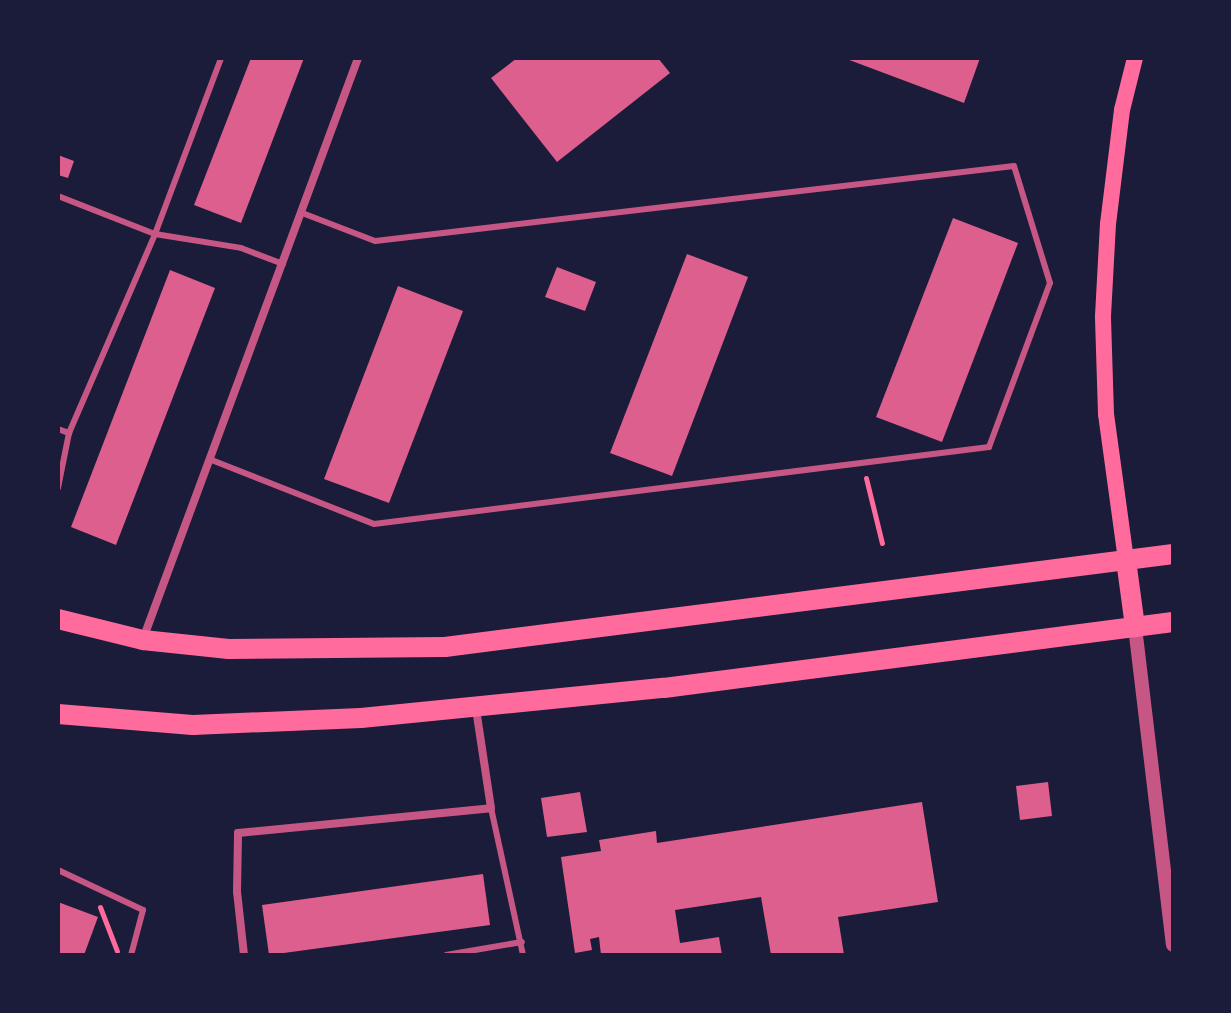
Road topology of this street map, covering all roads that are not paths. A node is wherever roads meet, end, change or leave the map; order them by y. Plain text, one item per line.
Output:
1 (221, 58) edge
2 (358, 58) edge
3 (1135, 58) edge
4 (58, 196) edge
5 (302, 213) junction
6 (155, 234) junction
7 (283, 264) junction
8 (58, 429) edge
9 (69, 433) junction
10 (209, 459) junction
11 (58, 488) edge
12 (1173, 554) edge
13 (1126, 560) junction
14 (58, 619) edge
15 (1173, 622) edge
16 (1135, 627) junction
17 (143, 640) junction
18 (476, 709) junction
19 (58, 714) edge
20 (491, 808) junction
21 (58, 870) edge
22 (522, 942) junction
23 (1173, 945) edge
24 (132, 954) edge
25 (244, 955) edge
26 (446, 955) edge
27 (523, 955) edge

1 - 6 lane
2 - 5 street
3 - 13 main road
4 - 6 lane
5 - 7 street
5 - 10 lane
6 - 7 lane
6 - 9 lane
7 - 10 street
8 - 9 lane
9 - 11 lane
10 - 17 street
12 - 13 main road
13 - 16 main road
13 - 17 main road
14 - 17 main road
15 - 16 main road
16 - 18 main road
16 - 23 street
18 - 19 main road
18 - 20 street
20 - 22 lane
20 - 25 street
21 - 24 lane
22 - 26 lane
22 - 27 lane

